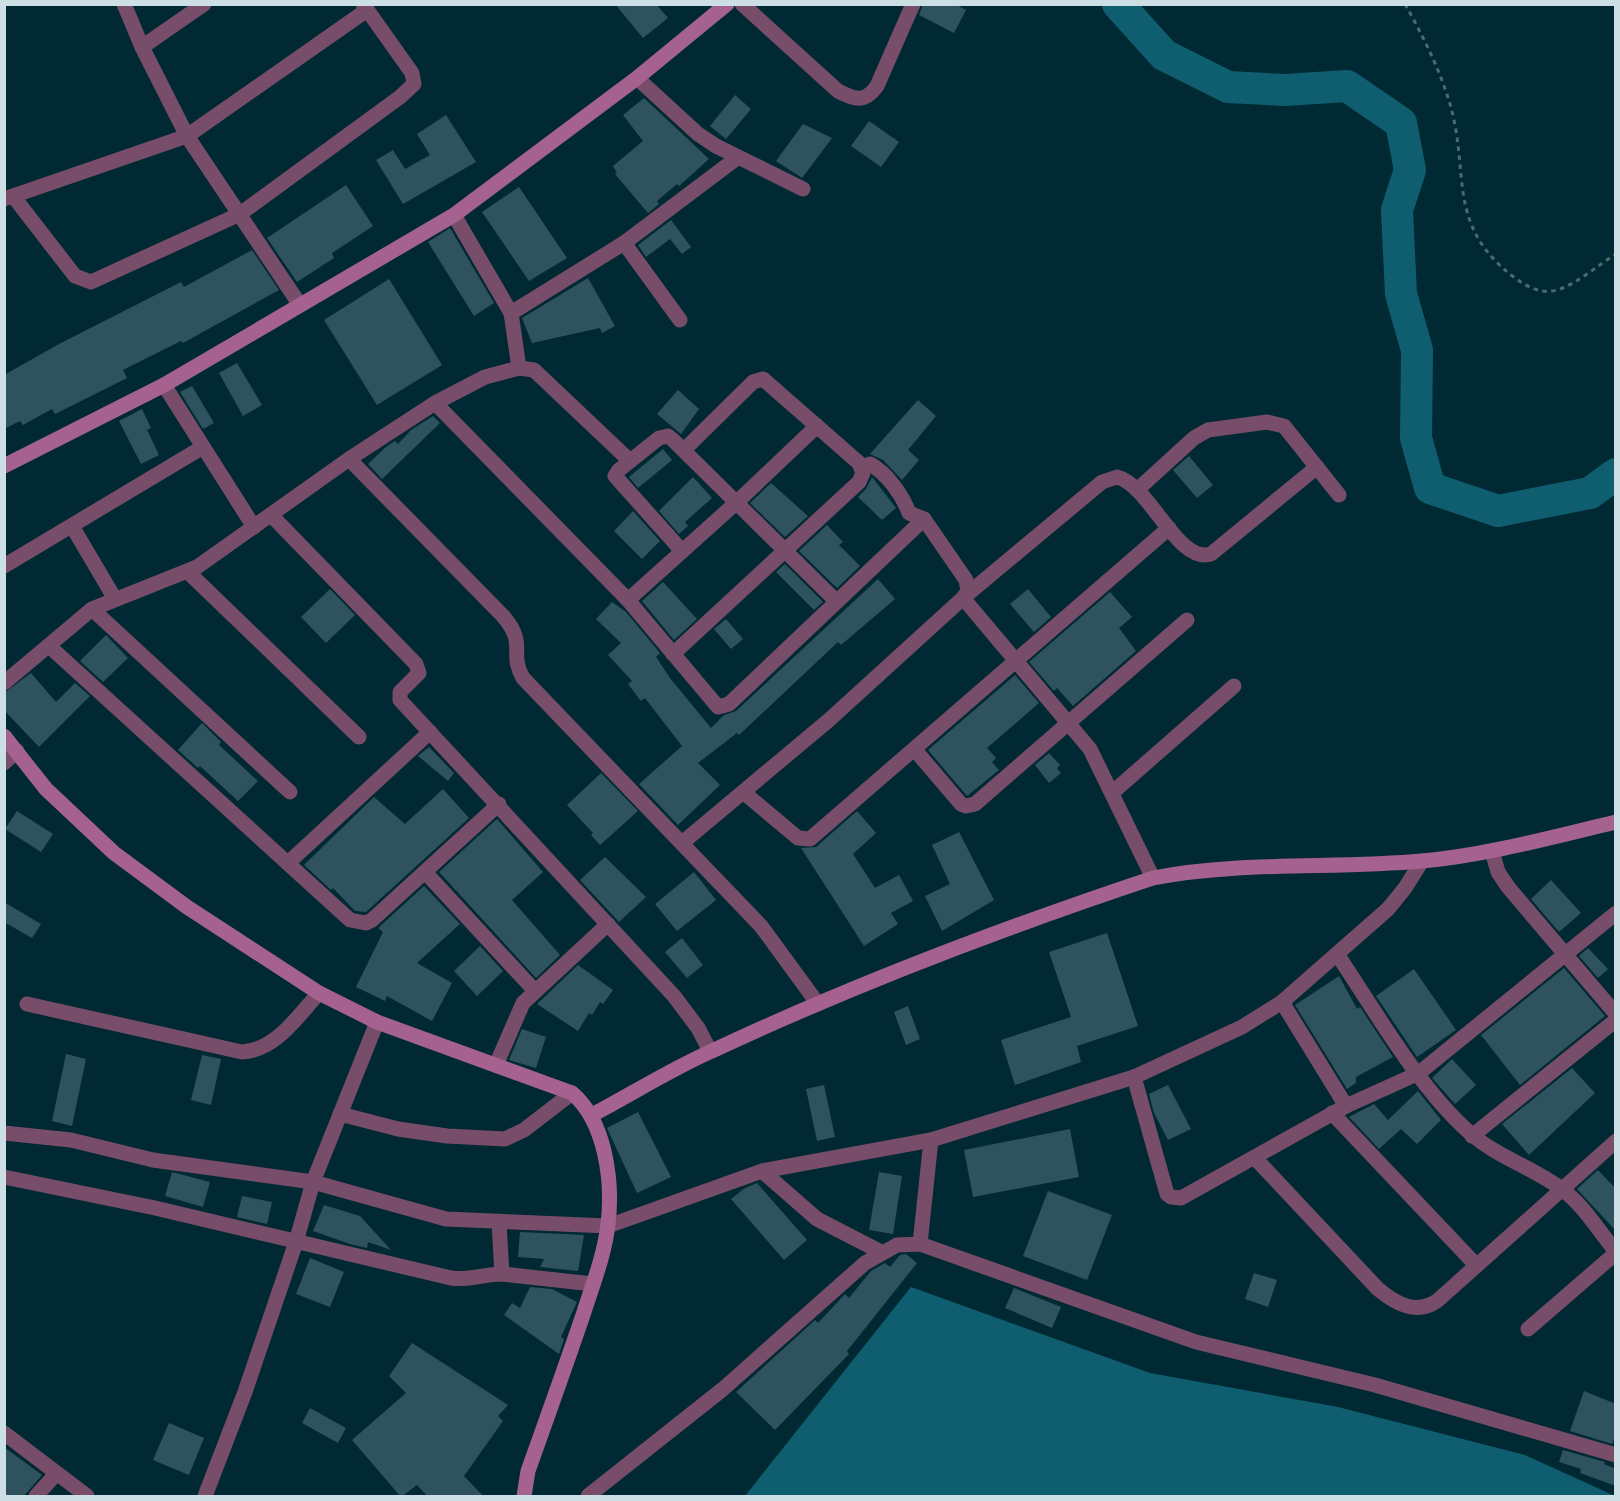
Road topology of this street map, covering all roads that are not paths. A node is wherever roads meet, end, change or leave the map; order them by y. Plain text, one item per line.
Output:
1 (124, 4) edge
2 (204, 4) edge
3 (727, 4) edge
4 (742, 4) edge
5 (913, 4) edge
6 (365, 7) edge
7 (142, 47) junction
8 (637, 78) junction
9 (187, 136) junction
10 (737, 158) junction
11 (803, 189) dead end
12 (9, 197) edge
13 (240, 214) junction
14 (454, 215) junction
15 (624, 243) junction
16 (300, 305) junction
17 (511, 313) junction
18 (680, 320) dead end
19 (519, 361) junction
20 (164, 385) junction
21 (435, 404) junction
22 (818, 426) junction
23 (204, 447) junction
24 (684, 450) junction
25 (349, 459) junction
26 (630, 460) junction
27 (870, 464) dead end
28 (4, 466) edge
29 (1317, 467) junction
30 (1137, 490) junction
31 (1339, 495) dead end
32 (737, 502) junction
33 (271, 515) junction
34 (924, 519) junction
35 (72, 526) junction
36 (254, 527) junction
37 (1169, 528) junction
38 (785, 549) junction
39 (682, 551) junction
40 (4, 566) edge
41 (188, 572) junction
42 (963, 598) junction
43 (115, 599) junction
44 (628, 600) junction
45 (836, 601) junction
46 (92, 609) junction
47 (1187, 620) dead end
48 (49, 646) junction
49 (674, 654) junction
50 (1017, 662) junction
51 (4, 683) edge
52 (1234, 686) dead end
53 (1071, 724) junction
54 (430, 732) junction
55 (4, 736) edge
56 (359, 737) dead end
57 (915, 750) junction
58 (17, 751) junction
59 (4, 763) edge
60 (290, 792) dead end
61 (743, 792) junction
62 (1113, 792) junction
63 (499, 804) junction
64 (1616, 822) edge
65 (682, 843) junction
66 (1492, 851) junction
67 (1422, 861) junction
68 (288, 863) junction
69 (425, 872) junction
70 (1153, 878) junction
71 (1616, 913) edge
72 (608, 924) junction
73 (1338, 954) junction
74 (1564, 955) junction
75 (535, 991) junction
76 (319, 993) junction
77 (1282, 1002) junction
78 (27, 1004) dead end
79 (818, 1004) junction
80 (1616, 1014) edge
81 (1616, 1020) edge
82 (377, 1022) junction
83 (710, 1051) junction
84 (496, 1065) junction
85 (1419, 1073) junction
86 (1134, 1077) junction
87 (572, 1093) junction
88 (1339, 1109) junction
89 (340, 1114) junction
90 (592, 1115) junction
91 (4, 1133) edge
92 (1472, 1136) junction
93 (931, 1140) junction
94 (1616, 1141) edge
95 (1255, 1158) junction
96 (762, 1171) junction
97 (4, 1177) edge
98 (313, 1182) junction
99 (1562, 1189) junction
100 (499, 1223) junction
101 (608, 1226) junction
102 (296, 1242) junction
103 (920, 1244) junction
104 (880, 1252) junction
105 (1616, 1253) edge
106 (1476, 1265) junction
107 (502, 1274) junction
108 (593, 1284) junction
109 (1528, 1329) dead end
110 (4, 1433) edge
111 (1616, 1455) edge
112 (56, 1474) junction
113 (36, 1497) edge
114 (87, 1497) edge
115 (205, 1497) edge
116 (524, 1497) edge
117 (588, 1497) edge

1 - 7 street
2 - 7 street
3 - 8 main road
4 - 5 street
6 - 9 street
6 - 13 street
7 - 9 street
8 - 10 street
8 - 14 main road
9 - 12 street
9 - 13 street
10 - 11 street
10 - 15 street
12 - 13 street
13 - 16 street
14 - 16 main road
14 - 17 street
15 - 17 street
15 - 18 street
16 - 20 main road
17 - 19 street
19 - 21 street
19 - 26 street
20 - 23 street
20 - 28 main road
21 - 25 street
21 - 44 street
22 - 24 street
22 - 32 street
22 - 38 street
23 - 35 street
23 - 36 street
24 - 26 street
24 - 32 street
25 - 33 street
25 - 65 street
26 - 39 street
27 - 34 street
29 - 30 street
29 - 31 street
29 - 37 street
30 - 37 street
30 - 42 street
32 - 38 street
32 - 39 street
33 - 36 street
33 - 54 street
34 - 42 street
34 - 45 street
35 - 40 street
35 - 43 street
36 - 41 street
37 - 50 street
38 - 45 street
38 - 49 street
39 - 44 street
41 - 43 street
41 - 56 street
42 - 50 street
42 - 61 street
43 - 46 street
44 - 49 street
45 - 49 street
46 - 48 street
46 - 60 street
47 - 53 street
48 - 51 street
48 - 68 street
50 - 53 street
50 - 57 street
52 - 62 street
53 - 57 street
53 - 62 street
54 - 63 street
54 - 68 street
55 - 58 main road
57 - 61 street
58 - 59 street
58 - 76 main road
61 - 65 street
62 - 70 street
63 - 69 street
63 - 72 street
64 - 66 main road
65 - 79 street
66 - 67 main road
66 - 74 street
67 - 70 main road
67 - 73 street
68 - 69 street
69 - 75 street
70 - 79 main road
71 - 74 street
72 - 75 street
72 - 83 street
73 - 77 street
73 - 85 street
74 - 80 street
74 - 85 street
75 - 84 street
76 - 78 street
76 - 82 main road
77 - 86 street
77 - 88 street
79 - 83 main road
81 - 92 street
82 - 84 main road
82 - 89 street
83 - 90 main road
84 - 87 main road
85 - 88 street
85 - 92 street
86 - 93 street
86 - 95 street
87 - 89 street
87 - 90 main road
88 - 95 street
88 - 106 street
89 - 98 street
90 - 101 main road
91 - 98 street
92 - 99 street
93 - 96 street
93 - 103 street
94 - 99 street
95 - 106 street
96 - 101 street
96 - 104 street
97 - 102 street
98 - 100 street
98 - 102 street
99 - 105 street
99 - 106 street
100 - 101 street
100 - 107 street
101 - 108 main road
102 - 107 street
102 - 115 street
103 - 104 street
103 - 111 street
104 - 117 street
105 - 109 street
107 - 108 street
108 - 116 main road
110 - 112 street
112 - 113 street
112 - 114 street

